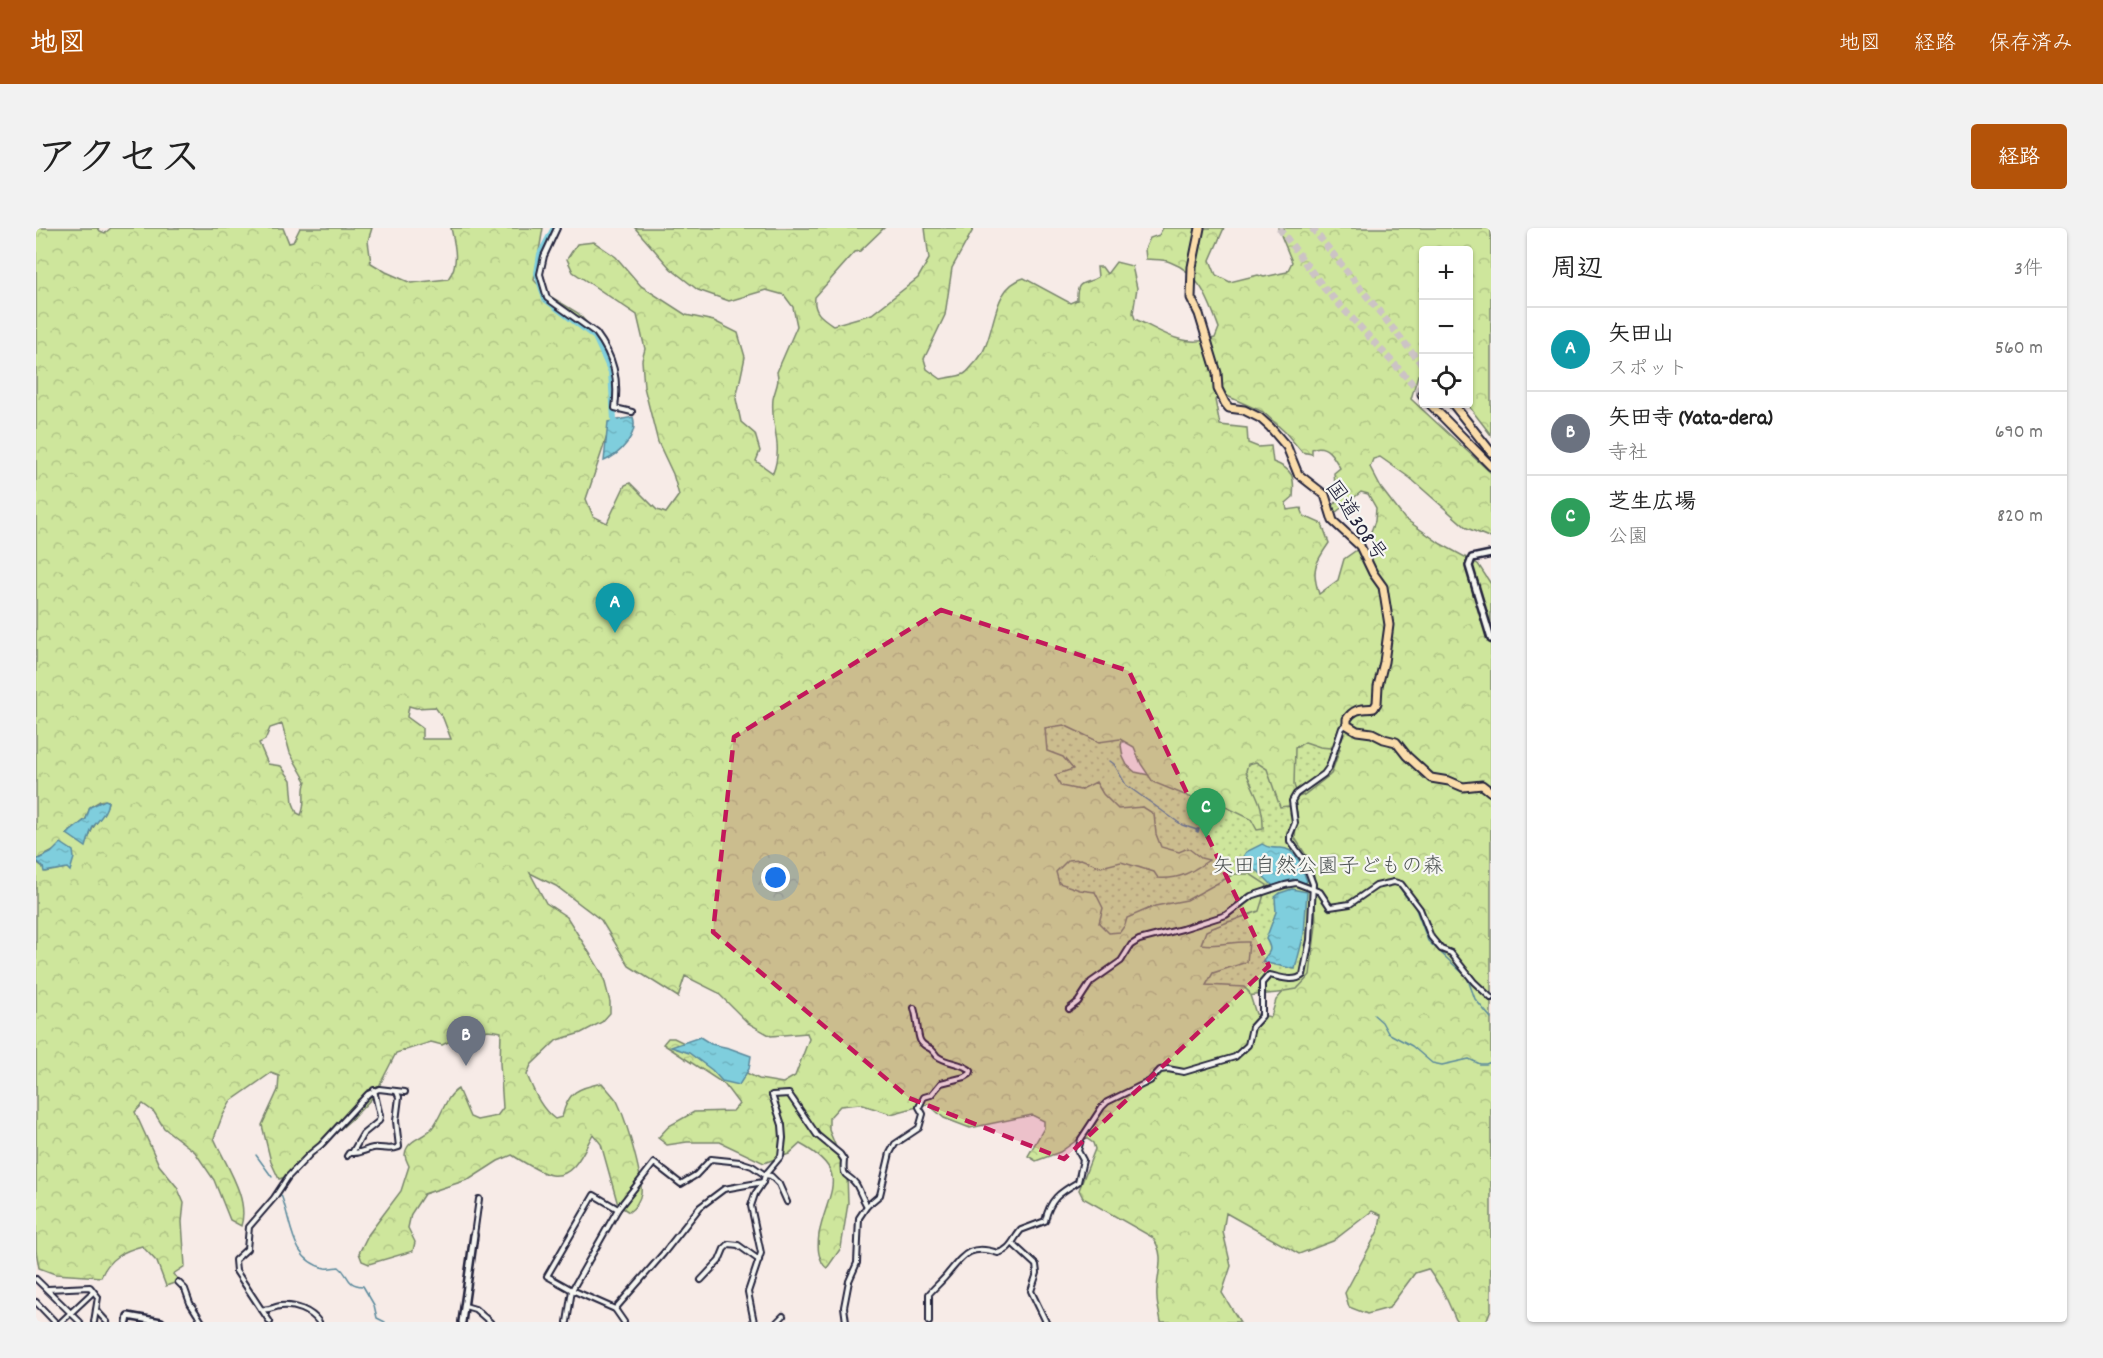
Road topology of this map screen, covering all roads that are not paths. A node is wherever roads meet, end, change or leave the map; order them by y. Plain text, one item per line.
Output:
1 (557, 228) edge
2 (1200, 228) edge
3 (1434, 408) edge
4 (1456, 408) edge
5 (632, 412) dead end
6 (1491, 452) edge
7 (1491, 466) edge
8 (1491, 554) edge
9 (1491, 639) edge
10 (1347, 725) junction
11 (1491, 792) edge
12 (1312, 889) junction
13 (1491, 998) edge
14 (914, 1008) dead end
15 (1069, 1009) dead end
16 (374, 1090) junction
17 (397, 1091) junction
18 (405, 1092) dead end
19 (765, 1175) junction
20 (763, 1182) junction
21 (479, 1199) dead end
22 (787, 1202) dead end
23 (867, 1206) junction
24 (618, 1209) junction
25 (474, 1235) joint
26 (1013, 1244) junction
27 (759, 1260) junction
28 (36, 1279) edge
29 (701, 1280) dead end
30 (178, 1282) dead end
31 (48, 1289) junction
32 (572, 1290) junction
33 (93, 1292) junction
34 (36, 1302) edge
35 (465, 1306) junction
36 (261, 1309) junction
37 (615, 1309) junction
38 (96, 1310) junction
39 (71, 1312) junction
40 (783, 1316) dead end
41 (55, 1322) edge
42 (61, 1322) edge
43 (80, 1322) edge
44 (94, 1322) edge
45 (108, 1322) edge
46 (127, 1322) edge
47 (161, 1322) edge
48 (202, 1322) edge
49 (270, 1322) edge
50 (319, 1322) edge
51 (462, 1322) edge
52 (490, 1322) edge
53 (567, 1322) edge
54 (624, 1322) edge
55 (754, 1322) edge
56 (777, 1322) edge
57 (846, 1322) edge
58 (929, 1322) edge
59 (1046, 1322) edge

1 - 5 street
2 - 10 highway, 国道308号
3 - 7 highway
4 - 6 highway
8 - 9 street
10 - 11 highway
10 - 12 street
12 - 13 street
12 - 15 street
12 - 26 street
14 - 23 street
16 - 17 street
16 - 17 street
16 - 36 street
17 - 18 street
19 - 20 street
19 - 22 street
19 - 23 street
19 - 24 street
20 - 27 street
20 - 37 street
21 - 25 street
23 - 57 street
24 - 32 street
24 - 32 street
25 - 35 street
26 - 58 street
26 - 59 street
27 - 29 street
27 - 55 street
28 - 31 street
30 - 48 street
31 - 33 street
31 - 39 street
32 - 37 street
32 - 53 street
33 - 38 street
33 - 39 street
34 - 41 street
35 - 51 street
35 - 52 street
36 - 49 street
36 - 50 street
37 - 54 street
38 - 44 street
38 - 45 street
39 - 42 street
39 - 43 street
40 - 56 street
46 - 47 street

